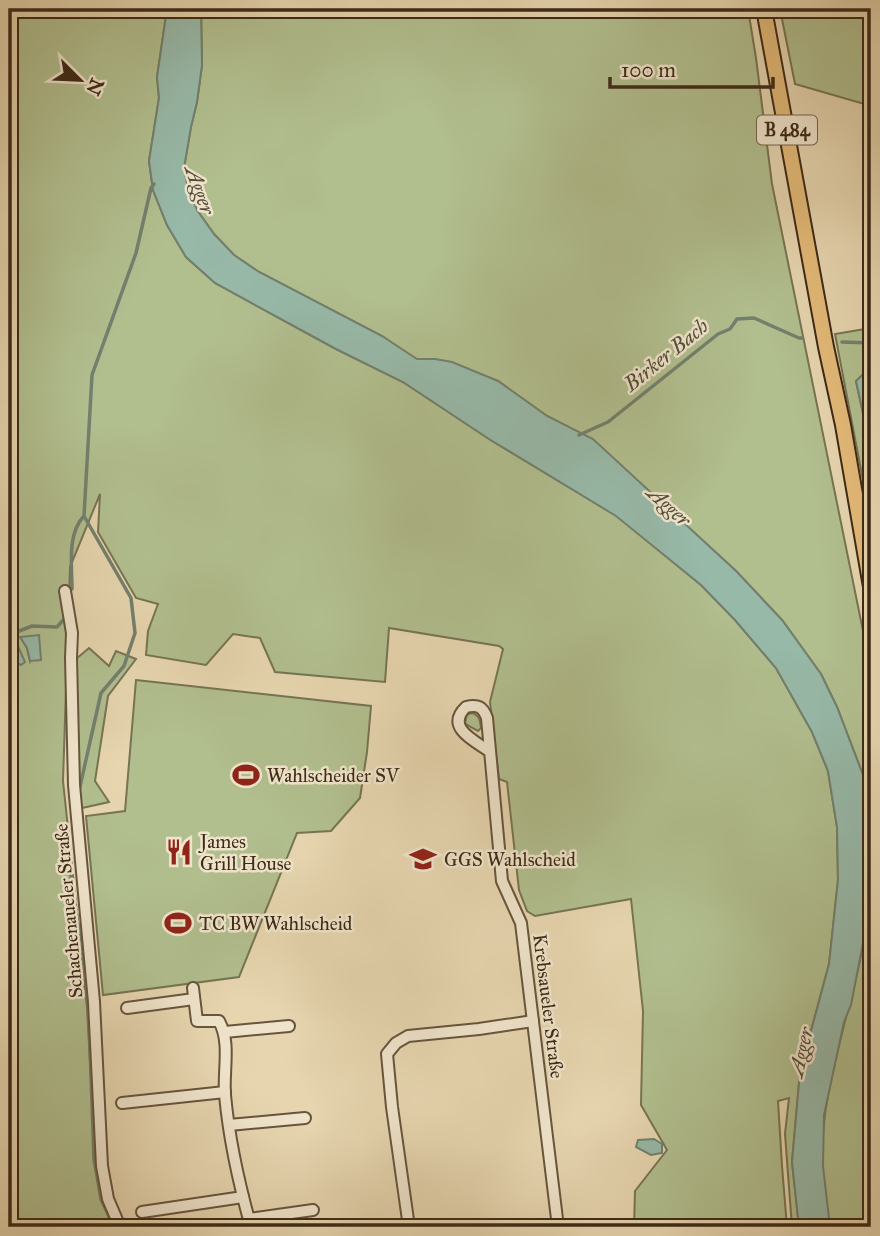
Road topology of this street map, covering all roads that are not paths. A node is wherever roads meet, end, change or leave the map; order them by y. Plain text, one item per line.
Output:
1 (764, 9) edge
2 (871, 587) edge
3 (65, 591) dead end
4 (489, 751) dead end
5 (127, 1008) dead end
6 (533, 1021) junction
7 (289, 1026) dead end
8 (225, 1032) junction
9 (225, 1092) junction
10 (122, 1103) dead end
11 (305, 1118) dead end
12 (229, 1125) junction
13 (243, 1197) junction
14 (313, 1210) dead end
15 (142, 1213) dead end
16 (250, 1223) edge
17 (120, 1227) edge
18 (410, 1227) edge
19 (558, 1227) edge

1 - 2 main road, B 484
3 - 17 street, Schachenaueler Straße
4 - 6 street, Krebsaueler Straße
5 - 8 street
6 - 18 street
6 - 19 street, Krebsaueler Straße
7 - 8 street
8 - 9 street
9 - 10 street
9 - 12 street
11 - 12 street
12 - 13 street
13 - 15 street
13 - 16 street
14 - 16 street

